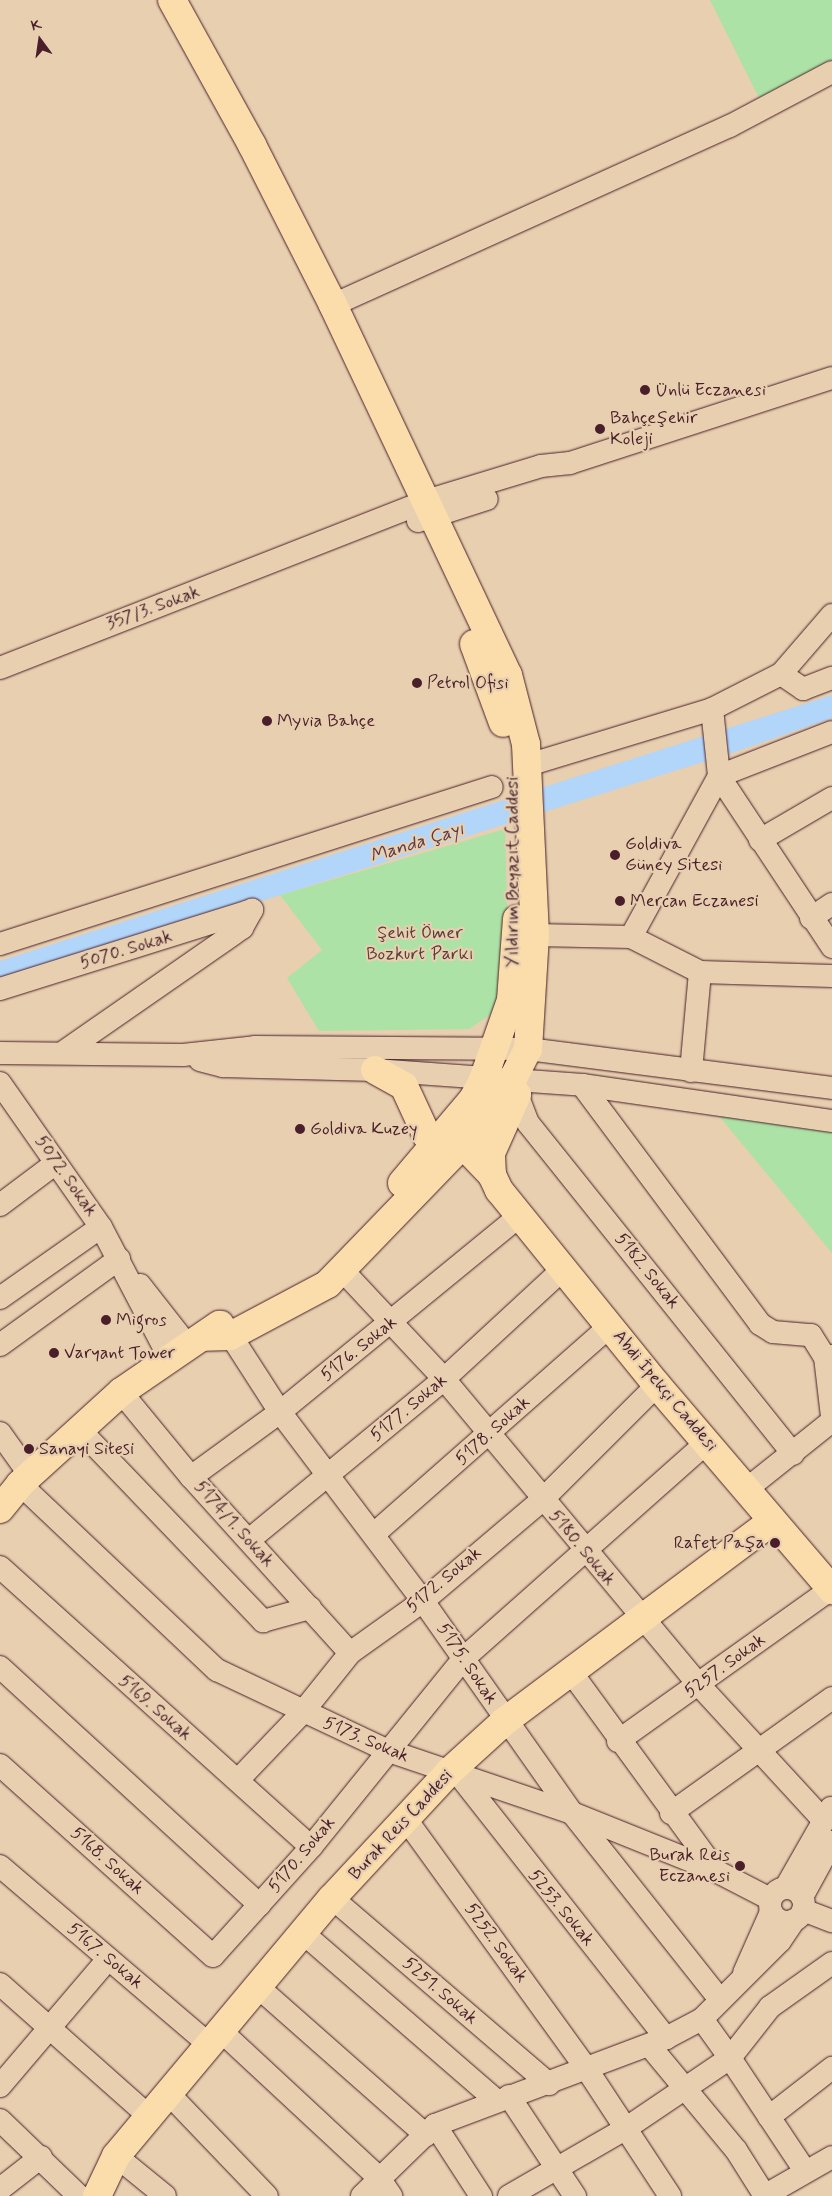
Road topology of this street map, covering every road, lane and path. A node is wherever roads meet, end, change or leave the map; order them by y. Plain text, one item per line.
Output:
1 (172, 0) edge
2 (832, 72) edge
3 (333, 304) junction
4 (832, 378) edge
5 (427, 512) junction
6 (832, 615) edge
7 (0, 668) edge
8 (781, 674) junction
9 (832, 678) edge
10 (712, 709) junction
11 (832, 732) edge
12 (718, 769) junction
13 (516, 779) junction
14 (832, 798) edge
15 (524, 829) junction
16 (760, 840) junction
17 (832, 904) edge
18 (811, 918) junction
19 (535, 935) junction
20 (631, 937) junction
21 (0, 944) edge
22 (832, 947) edge
23 (700, 972) junction
24 (832, 976) edge
25 (0, 989) edge
26 (494, 1048) junction
27 (528, 1049) junction
28 (65, 1051) junction
29 (0, 1052) edge
30 (183, 1055) junction
31 (375, 1070) junction
32 (692, 1070) junction
33 (482, 1080) junction
34 (582, 1085) junction
35 (1, 1088) edge
36 (515, 1088) junction
37 (832, 1088) edge
38 (832, 1121) edge
39 (448, 1145) junction
40 (56, 1163) junction
41 (496, 1183) junction
42 (0, 1205) edge
43 (521, 1215) junction
44 (101, 1227) junction
45 (123, 1266) junction
46 (563, 1269) junction
47 (344, 1272) junction
48 (0, 1298) edge
49 (390, 1324) junction
50 (610, 1326) junction
51 (203, 1340) junction
52 (0, 1345) edge
53 (829, 1356) edge
54 (444, 1379) junction
55 (657, 1385) junction
56 (121, 1392) junction
57 (280, 1412) junction
58 (832, 1416) edge
59 (832, 1420) edge
60 (80, 1430) junction
61 (0, 1433) edge
62 (488, 1436) junction
63 (707, 1442) junction
64 (793, 1454) junction
65 (327, 1476) junction
66 (190, 1477) junction
67 (25, 1480) junction
68 (748, 1488) junction
69 (542, 1500) junction
70 (0, 1509) edge
71 (772, 1520) junction
72 (374, 1534) junction
73 (248, 1540) junction
74 (585, 1551) junction
75 (0, 1567) edge
76 (831, 1589) edge
77 (423, 1601) junction
78 (310, 1608) junction
79 (642, 1618) junction
80 (350, 1653) junction
81 (463, 1659) junction
82 (0, 1667) edge
83 (571, 1672) junction
84 (700, 1686) junction
85 (832, 1698) edge
86 (302, 1713) junction
87 (505, 1721) junction
88 (618, 1741) junction
89 (386, 1750) junction
90 (759, 1754) junction
91 (0, 1765) edge
92 (454, 1774) junction
93 (238, 1780) junction
94 (572, 1813) junction
95 (671, 1813) junction
96 (828, 1814) edge
97 (405, 1818) junction
98 (832, 1842) edge
99 (311, 1847) junction
100 (0, 1866) edge
101 (716, 1871) junction
102 (332, 1898) junction
103 (788, 1904) junction
104 (260, 1905) junction
105 (832, 1921) edge
106 (303, 1933) junction
107 (213, 1956) joint
108 (108, 1959) junction
109 (832, 1963) edge
110 (0, 1984) edge
111 (258, 1986) junction
112 (720, 2000) junction
113 (702, 2019) junction
114 (50, 2028) junction
115 (216, 2039) junction
116 (658, 2042) junction
117 (730, 2058) junction
118 (586, 2068) junction
119 (832, 2068) edge
120 (548, 2084) junction
121 (0, 2086) edge
122 (683, 2091) junction
123 (170, 2095) junction
124 (503, 2098) junction
125 (769, 2117) junction
126 (151, 2118) junction
127 (0, 2120) edge
128 (625, 2129) junction
129 (430, 2130) junction
130 (116, 2156) junction
131 (41, 2157) junction
132 (832, 2157) edge
133 (556, 2168) junction
134 (805, 2172) junction
135 (385, 2187) edge
136 (0, 2189) edge
137 (79, 2196) edge
138 (97, 2196) edge
139 (165, 2196) edge
140 (267, 2196) edge
141 (362, 2196) edge
142 (481, 2196) edge
143 (509, 2196) edge
144 (575, 2196) edge
145 (670, 2196) edge
146 (765, 2196) edge

1 - 3 main road
2 - 3 street
3 - 5 main road
4 - 5 street, 357/3. Sokak
5 - 7 street, 357/3. Sokak
5 - 13 main road
6 - 8 street
8 - 9 street
8 - 10 street
10 - 12 street
10 - 13 street
11 - 12 street
12 - 16 street
12 - 20 street
13 - 15 main road
13 - 21 street
14 - 16 street
15 - 19 main road
15 - 26 main road, Yıldırım Beyazıt Caddesi
16 - 18 street
17 - 18 street
18 - 22 street
19 - 20 street
19 - 27 main road
20 - 23 street
23 - 24 street
23 - 32 street
25 - 28 street, 5070. Sokak
26 - 27 street
26 - 30 street
26 - 33 main road, Yıldırım Beyazıt Caddesi
27 - 32 street
27 - 36 main road
28 - 29 street
28 - 30 street
30 - 31 street
31 - 33 street
31 - 39 main road
32 - 37 street
33 - 36 street
33 - 39 main road, Yıldırım Beyazıt Caddesi
34 - 36 street
34 - 38 street
34 - 53 street
35 - 40 street, 5072. Sokak
36 - 39 main road, Yıldırım Beyazıt Caddesi
36 - 41 main road
36 - 64 street, 5182. Sokak
39 - 41 main road, Abdi İpekçi Caddesi
39 - 47 main road, Yıldırım Beyazıt Caddesi
39 - 51 main road, Yıldırım Beyazıt Caddesi
40 - 42 street
40 - 44 street, 5072. Sokak
41 - 43 main road, Abdi İpekçi Caddesi
43 - 46 main road, Abdi İpekçi Caddesi
43 - 49 street, 5176. Sokak
44 - 45 street, 5072. Sokak
44 - 48 street
45 - 51 street, 5072. Sokak
45 - 52 street
46 - 50 main road, Abdi İpekçi Caddesi
46 - 54 street, 5177. Sokak
47 - 49 street, 5180. Sokak
47 - 51 main road, Yıldırım Beyazıt Caddesi
49 - 54 street, 5180. Sokak
49 - 57 street, 5176. Sokak
50 - 55 main road, Abdi İpekçi Caddesi
50 - 62 street, 5178. Sokak
51 - 56 main road, Yıldırım Beyazıt Caddesi
51 - 57 street, 5175. Sokak
53 - 58 street
54 - 62 street, 5180. Sokak
54 - 65 street, 5177. Sokak
55 - 63 main road, Abdi İpekçi Caddesi
55 - 69 street, 5172. Sokak
56 - 60 main road, Yıldırım Beyazıt Caddesi
56 - 66 street, 5174/1. Sokak
57 - 65 street, 5175. Sokak
57 - 66 street, 5176. Sokak
59 - 64 street
60 - 67 main road, Yıldırım Beyazıt Caddesi
60 - 78 street
61 - 67 street, 5173. Sokak
62 - 69 street, 5180. Sokak
62 - 72 street, 5178. Sokak
63 - 68 main road, Abdi İpekçi Caddesi
63 - 74 street, 5170. Sokak
64 - 68 street
65 - 72 street, 5175. Sokak
65 - 73 street, 5177. Sokak
66 - 73 street, 5174/1. Sokak
67 - 70 main road, Yıldırım Beyazıt Caddesi
67 - 86 street, 5173. Sokak
68 - 71 main road, Abdi İpekçi Caddesi
69 - 74 street, 5180. Sokak
69 - 77 street, 5172. Sokak
71 - 76 main road, Abdi İpekçi Caddesi
71 - 79 main road, Burak Reis Caddesi
72 - 77 street, 5175. Sokak
73 - 78 street, 5174/1. Sokak
74 - 79 street, 5180. Sokak
74 - 81 street, 5170. Sokak
75 - 93 street, 5169. Sokak
76 - 84 street, 5257. Sokak
77 - 80 street, 5172. Sokak
77 - 81 street, 5175. Sokak
78 - 80 street, 5174/1. Sokak
79 - 83 main road, Burak Reis Caddesi
79 - 84 street, 5180. Sokak
80 - 86 street, 5172. Sokak
81 - 87 street, 5175. Sokak
81 - 89 street, 5170. Sokak
82 - 104 street
83 - 87 main road, Burak Reis Caddesi
83 - 88 street
84 - 88 street, 5257. Sokak
84 - 90 street, 5180. Sokak
85 - 90 street
86 - 89 street, 5173. Sokak
86 - 93 street, 5172. Sokak
87 - 92 main road, Burak Reis Caddesi
87 - 94 street, 5175. Sokak
88 - 95 street
89 - 92 street, 5173. Sokak
89 - 99 street, 5170. Sokak
90 - 95 street
90 - 96 street, 5180. Sokak
91 - 107 street, 5168. Sokak
92 - 94 street, 5173. Sokak
92 - 97 main road, Burak Reis Caddesi
92 - 116 street, 5253. Sokak
93 - 99 street, 5169. Sokak
94 - 101 street, 5173. Sokak
94 - 112 street, 5175. Sokak
95 - 101 street
96 - 103 street
97 - 102 main road, Burak Reis Caddesi
97 - 118 street, 5252. Sokak
98 - 103 street
99 - 104 street, 5170. Sokak
100 - 108 street, 5167. Sokak
101 - 103 street, 5173. Sokak
102 - 106 main road, Burak Reis Caddesi
102 - 120 street, 5251. Sokak
103 - 105 street, 5173. Sokak
103 - 112 street
104 - 107 street, 5170. Sokak
106 - 111 main road, Burak Reis Caddesi
106 - 124 street
108 - 114 street
108 - 115 street, 5167. Sokak
109 - 117 street
110 - 114 street
111 - 115 main road, Burak Reis Caddesi
111 - 129 street
112 - 113 street
113 - 116 street
113 - 117 street
114 - 121 street
114 - 126 street
115 - 123 main road, Burak Reis Caddesi
115 - 135 street, 5167. Sokak
116 - 118 street
116 - 122 street, 5253. Sokak
117 - 122 street
117 - 125 street
118 - 120 street
118 - 128 street, 5252. Sokak
119 - 125 street
120 - 124 street
122 - 128 street
122 - 146 street, 5253. Sokak
123 - 126 main road, Burak Reis Caddesi
123 - 140 street
124 - 129 street
124 - 133 street
125 - 134 street
126 - 130 main road, Burak Reis Caddesi
127 - 131 street
128 - 133 street
128 - 145 street, 5252. Sokak
129 - 135 street
129 - 142 street
130 - 138 main road, Burak Reis Caddesi
130 - 139 street
131 - 136 street
131 - 137 street
132 - 134 street
133 - 143 street
133 - 144 street
134 - 146 street
135 - 141 street

